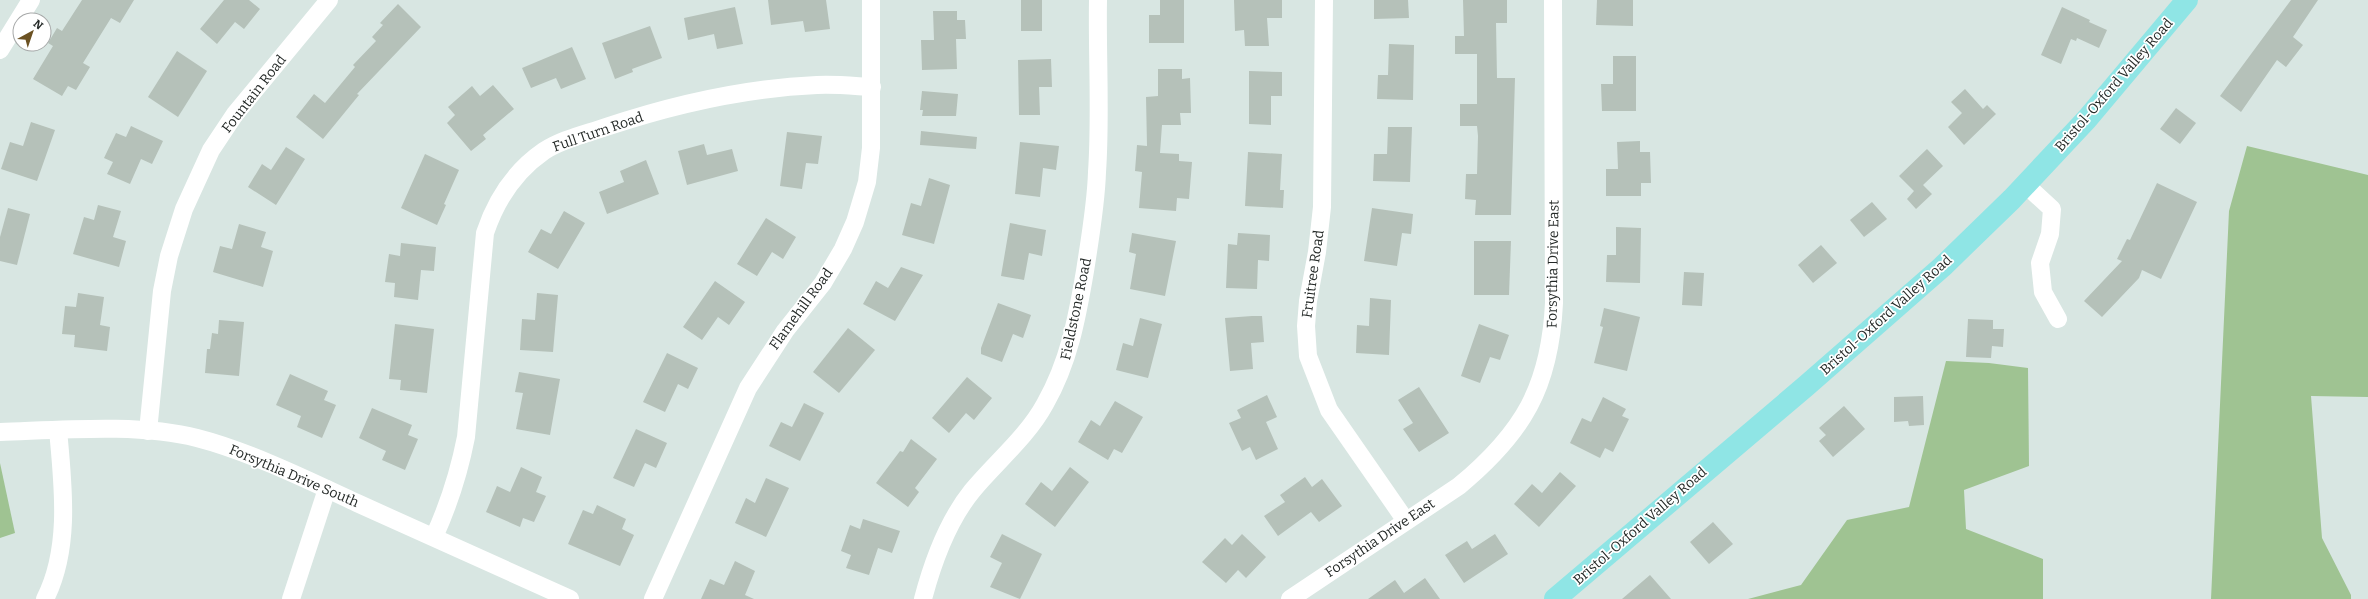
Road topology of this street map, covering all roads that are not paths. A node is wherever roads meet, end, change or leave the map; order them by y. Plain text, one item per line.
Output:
1 (31, 0) edge
2 (329, 0) edge
3 (871, 0) edge
4 (1098, 0) edge
5 (1324, 0) edge
6 (1553, 0) edge
7 (2187, 0) edge
8 (0, 50) edge
9 (872, 87) junction
10 (2026, 184) junction
11 (2058, 319) dead end
12 (58, 430) junction
13 (148, 431) junction
14 (0, 432) edge
15 (327, 489) junction
16 (1406, 521) junction
17 (434, 537) junction
18 (559, 597) edge
19 (44, 599) edge
20 (291, 599) edge
21 (653, 599) edge
22 (923, 599) edge
23 (1290, 599) edge
24 (1556, 599) edge

1 - 8 street
2 - 13 street, Fountain Road
3 - 9 street, Flamehill Road
4 - 22 street, Fieldstone Road
5 - 16 street, Fruitree Road
6 - 16 street, Forsythia Drive East
7 - 10 main road, Bristol-Oxford Valley Road
9 - 17 street, Full Turn Road
9 - 21 street, Flamehill Road
10 - 11 street
10 - 24 main road, Bristol-Oxford Valley Road
12 - 13 street, Forsythia Drive South
12 - 14 street, Forsythia Drive South
12 - 19 street
13 - 15 street, Forsythia Drive South
15 - 17 street, Forsythia Drive South
15 - 20 street
16 - 23 street, Forsythia Drive East
17 - 18 street, Forsythia Drive South

